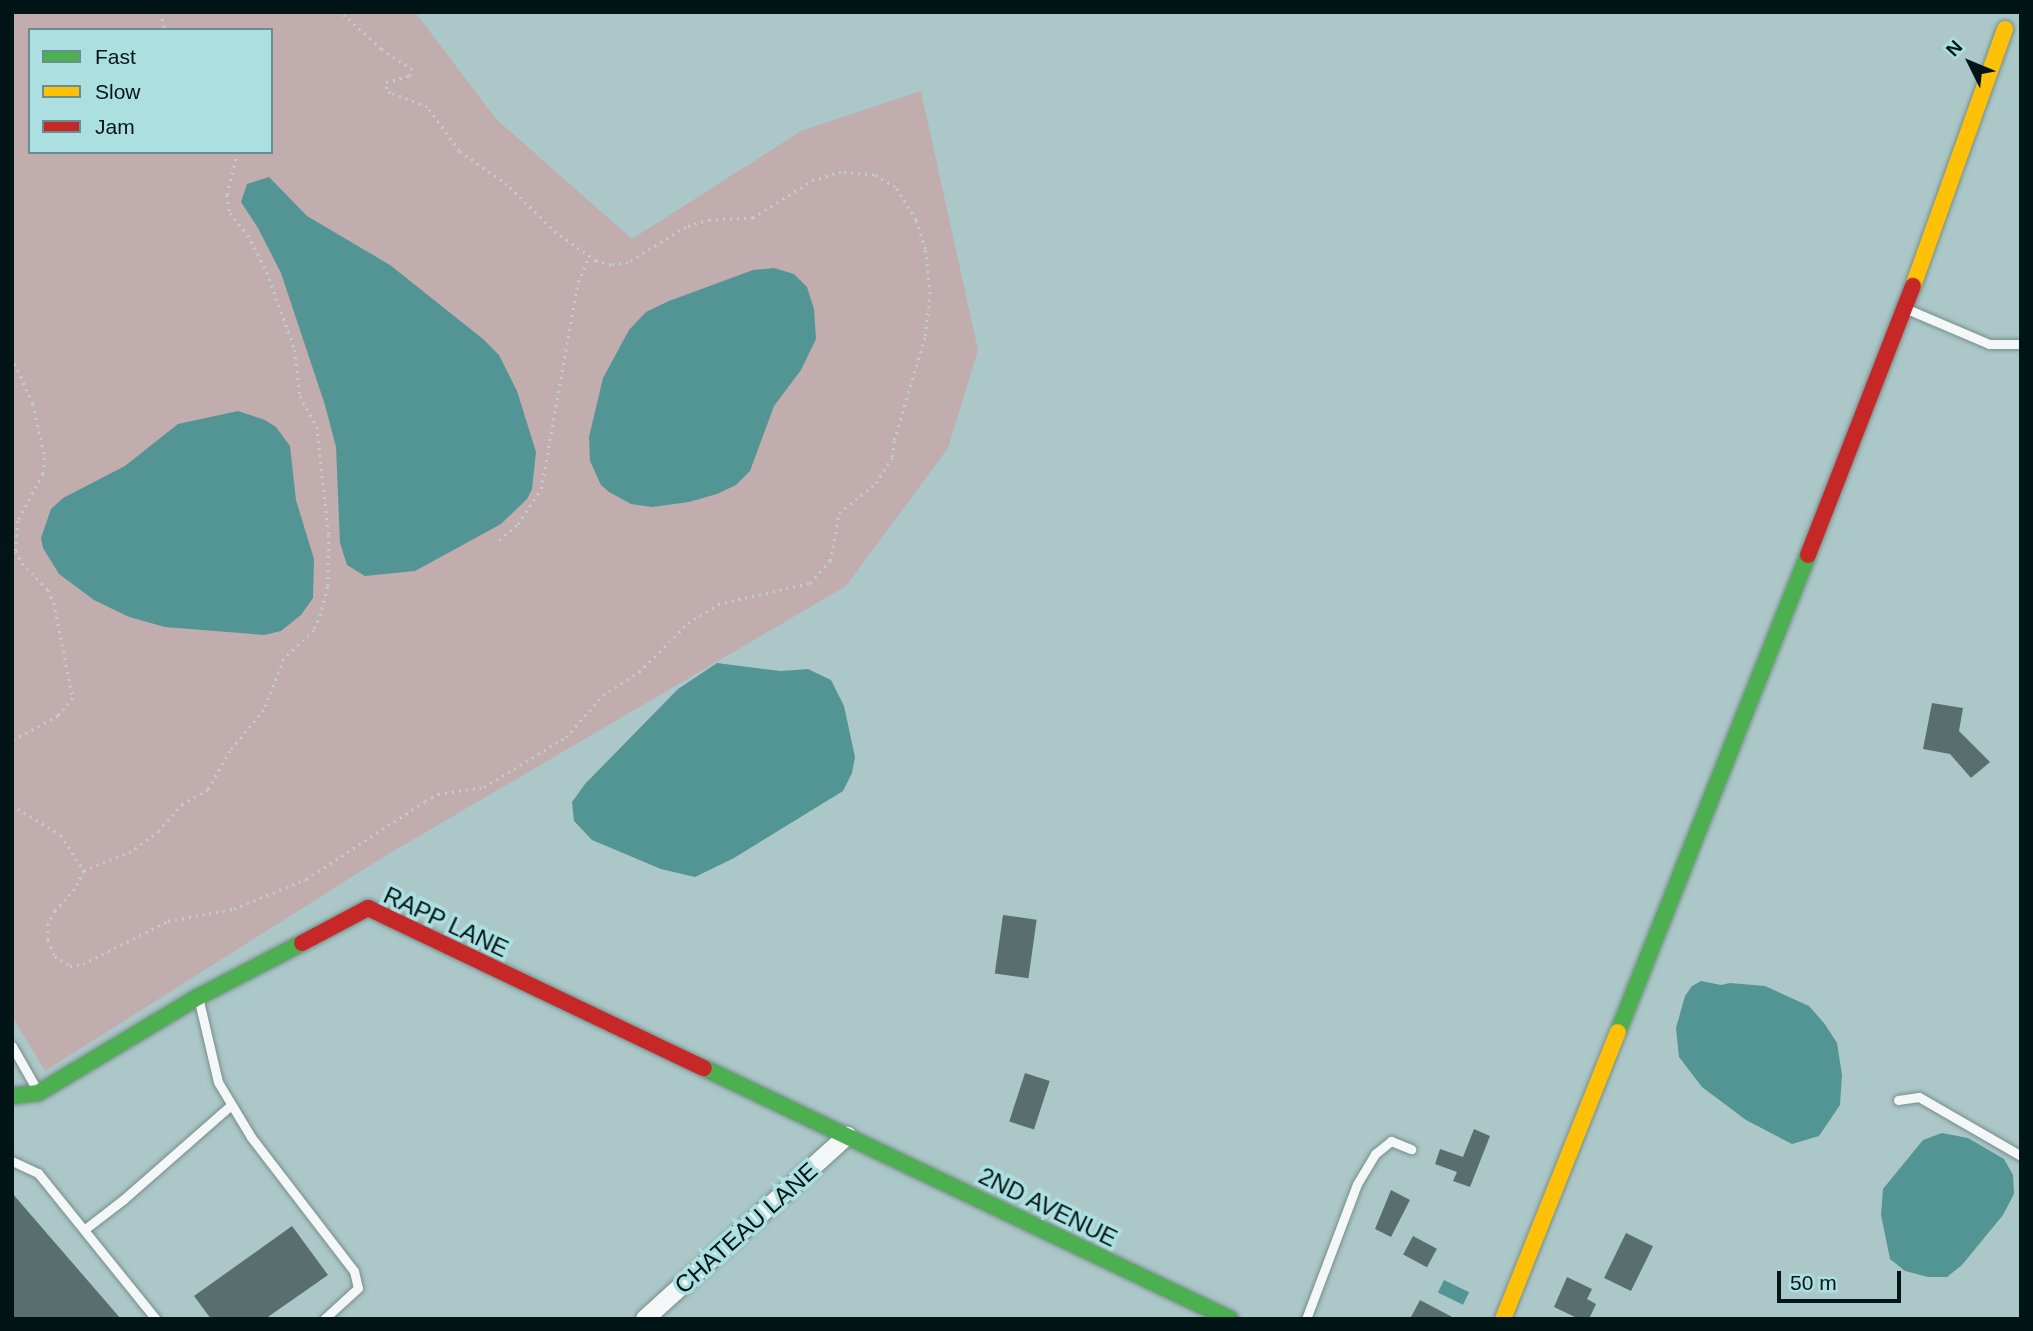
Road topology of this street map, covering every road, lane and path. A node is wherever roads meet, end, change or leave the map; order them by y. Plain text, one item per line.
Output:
1 (340, 12) edge
2 (2006, 29) dead end
3 (237, 154) edge
4 (589, 257) junction
5 (1906, 309) junction
6 (2021, 344) edge
7 (12, 357) edge
8 (499, 540) dead end
9 (12, 741) edge
10 (12, 805) edge
11 (84, 871) junction
12 (198, 997) junction
13 (12, 1046) edge
14 (38, 1093) junction
15 (12, 1096) edge
16 (1898, 1100) dead end
17 (231, 1105) junction
18 (847, 1136) junction
19 (1411, 1149) dead end
20 (2021, 1156) edge
21 (12, 1161) edge
22 (85, 1229) junction
23 (156, 1319) edge
24 (324, 1319) edge
25 (645, 1319) edge
26 (1230, 1319) edge
27 (1306, 1319) edge
28 (1503, 1319) edge

1 - 4 path
2 - 5 street
3 - 11 path
4 - 8 path
4 - 11 path
5 - 6 lane
5 - 28 street
7 - 9 path
10 - 11 path
12 - 14 street, RAPP LANE
12 - 17 lane
12 - 18 street, RAPP LANE
13 - 14 lane
14 - 15 street, RAPP LANE
16 - 20 lane
17 - 22 lane
17 - 24 lane
18 - 25 street, CHATEAU LANE
18 - 26 street, 2ND AVENUE
19 - 27 lane
21 - 22 lane
22 - 23 lane

